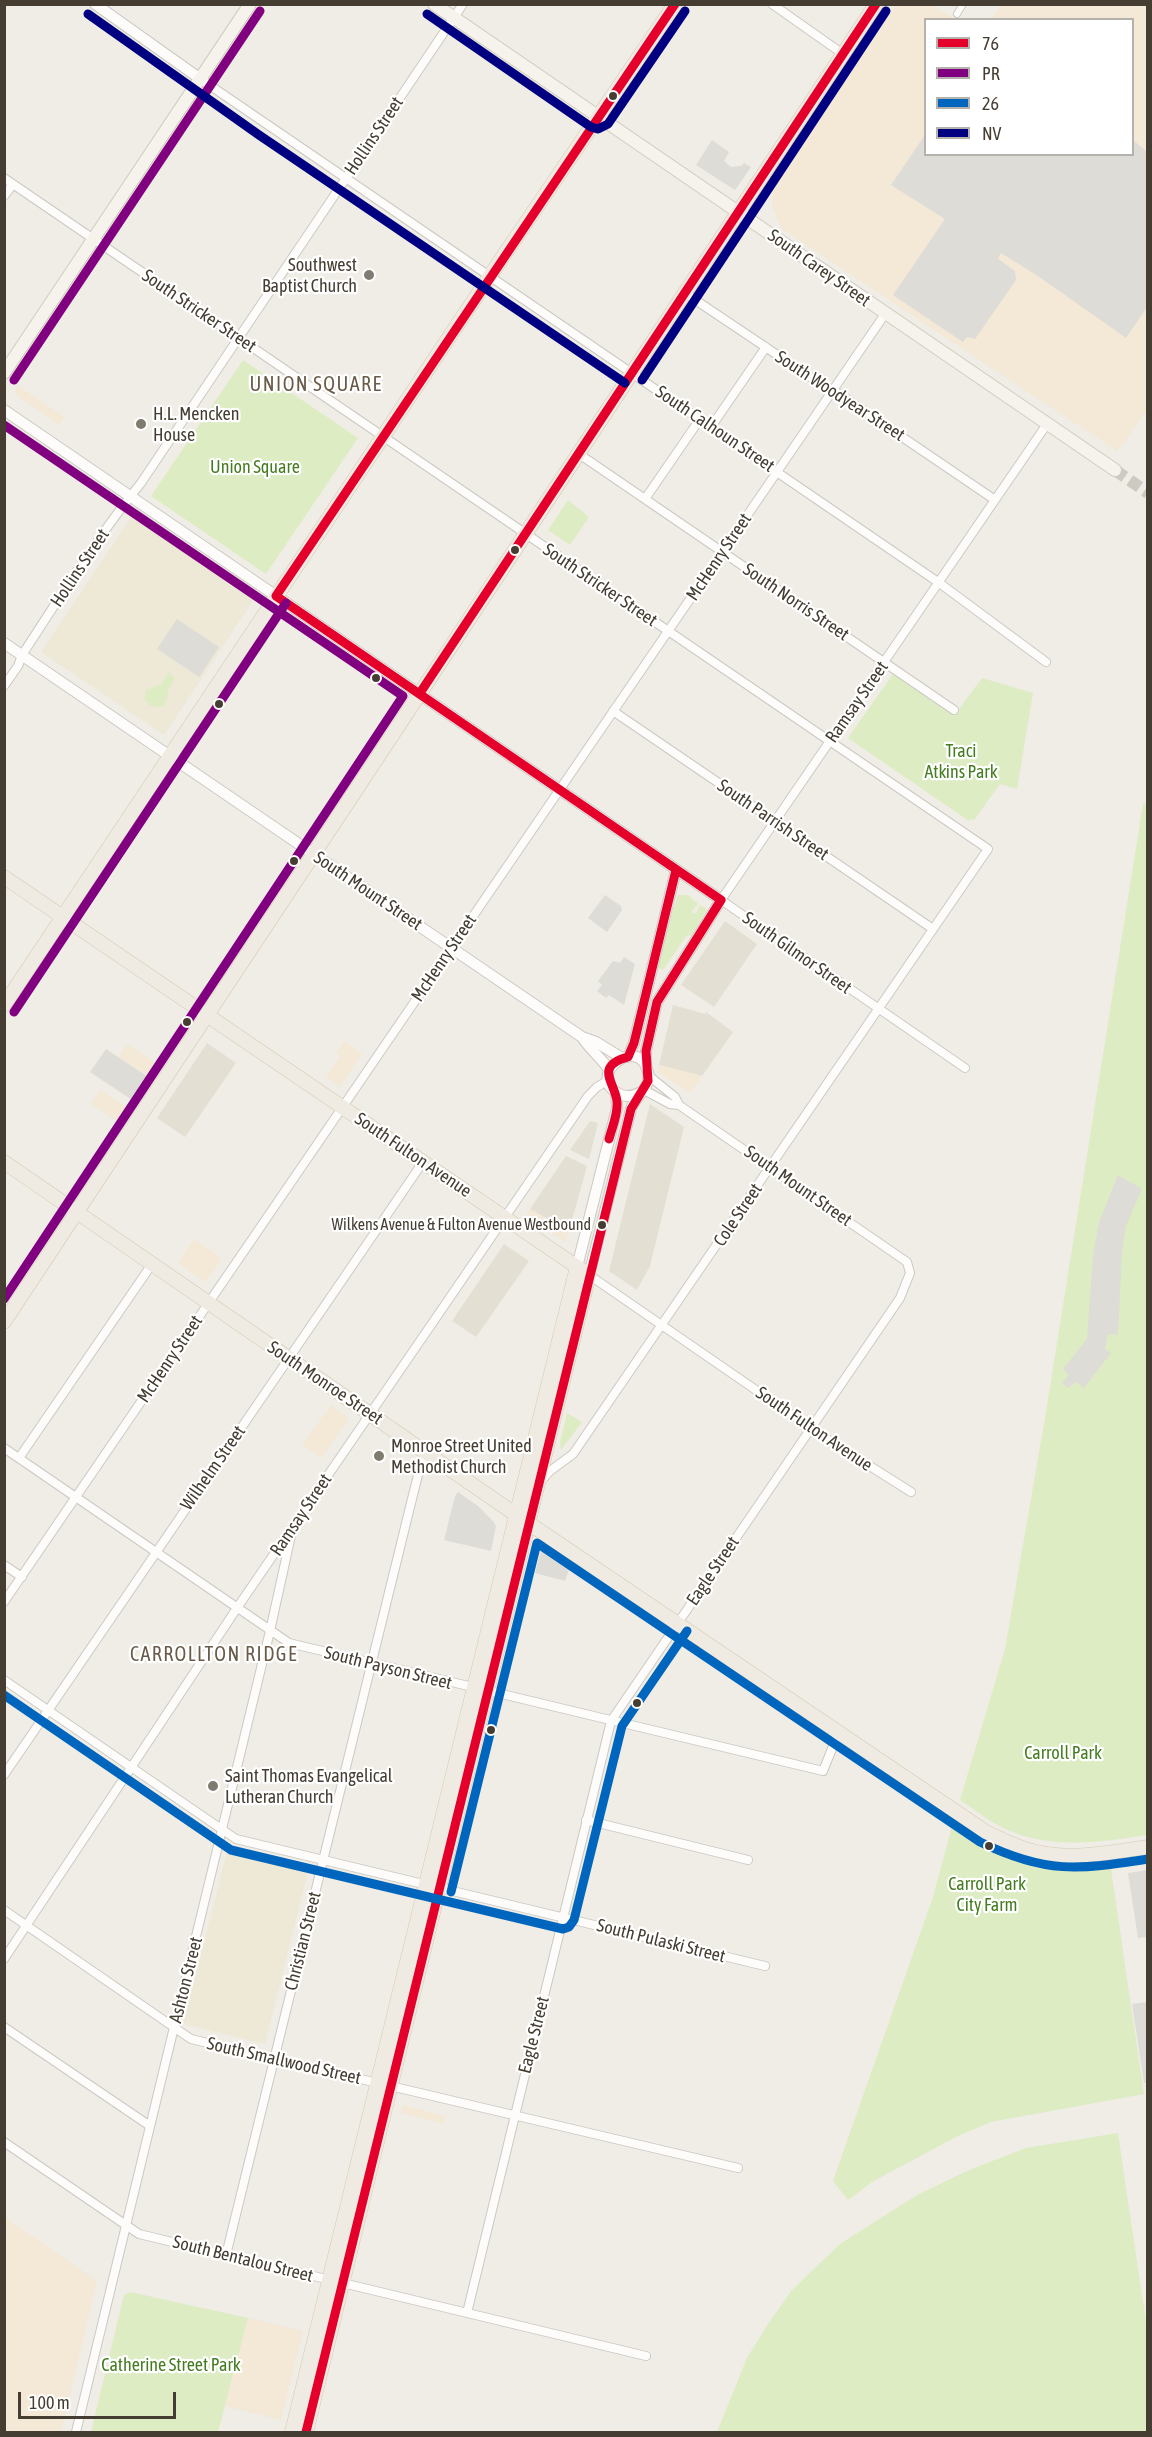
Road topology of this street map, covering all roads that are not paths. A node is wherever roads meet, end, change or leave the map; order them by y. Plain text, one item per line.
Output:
1 (95, 4) edge
2 (250, 4) edge
3 (434, 4) edge
4 (463, 4) edge
5 (675, 4) edge
6 (772, 4) edge
7 (876, 4) edge
8 (963, 4) edge
9 (957, 14) dead end
10 (454, 18) junction
11 (843, 54) junction
12 (202, 80) junction
13 (598, 117) junction
14 (4, 178) edge
15 (345, 179) junction
16 (13, 184) junction
17 (4, 196) edge
18 (739, 212) junction
19 (94, 240) junction
20 (490, 276) junction
21 (685, 294) junction
22 (885, 314) junction
23 (238, 339) junction
24 (766, 347) junction
25 (4, 373) edge
26 (632, 373) junction
27 (833, 390) junction
28 (4, 410) edge
29 (700, 419) junction
30 (1047, 424) junction
31 (711, 427) junction
32 (382, 437) junction
33 (579, 454) junction
34 (1115, 470) tunnel mouth
35 (777, 472) junction
36 (131, 495) junction
37 (645, 499) junction
38 (995, 500) junction
39 (525, 534) junction
40 (722, 552) junction
41 (938, 582) junction
42 (276, 596) junction
43 (668, 631) junction
44 (4, 643) edge
45 (22, 655) junction
46 (884, 662) junction
47 (1046, 662) dead end
48 (4, 686) edge
49 (420, 693) junction
50 (954, 710) dead end
51 (613, 711) junction
52 (830, 741) junction
53 (171, 756) junction
54 (559, 789) junction
55 (775, 821) junction
56 (988, 849) joint
57 (314, 854) junction
58 (676, 870) junction
59 (4, 877) edge
60 (721, 900) junction
61 (63, 916) junction
62 (933, 929) junction
63 (451, 948) junction
64 (4, 1005) edge
65 (878, 1010) junction
66 (208, 1015) junction
67 (582, 1037) junction
68 (625, 1057) junction
69 (965, 1068) dead end
70 (647, 1071) junction
71 (609, 1075) junction
72 (643, 1091) junction
73 (616, 1092) junction
74 (679, 1105) junction
75 (342, 1107) junction
76 (423, 1162) junction
77 (5, 1163) edge
78 (770, 1167) junction
79 (77, 1212) junction
80 (505, 1218) junction
81 (152, 1264) junction
82 (577, 1267) junction
83 (910, 1273) joint
84 (589, 1275) junction
85 (209, 1303) junction
86 (4, 1322) edge
87 (662, 1324) junction
88 (290, 1358) junction
89 (371, 1413) junction
90 (812, 1428) junction
91 (4, 1448) edge
92 (428, 1454) junction
93 (19, 1458) junction
94 (540, 1483) junction
95 (911, 1492) dead end
96 (76, 1498) junction
97 (524, 1520) junction
98 (292, 1528) junction
99 (155, 1552) junction
100 (4, 1565) edge
101 (22, 1576) junction
102 (4, 1602) edge
103 (237, 1608) junction
104 (677, 1624) junction
105 (270, 1631) junction
106 (371, 1663) junction
107 (4, 1680) edge
108 (481, 1690) junction
109 (49, 1711) junction
110 (611, 1721) junction
111 (842, 1737) junction
112 (132, 1768) junction
113 (4, 1775) edge
114 (586, 1820) junction
115 (222, 1830) junction
116 (1148, 1847) edge
117 (323, 1860) junction
118 (748, 1860) dead end
119 (433, 1887) junction
120 (4, 1910) edge
121 (562, 1917) junction
122 (27, 1926) junction
123 (4, 1959) edge
124 (765, 1966) dead end
125 (4, 2027) edge
126 (174, 2027) junction
127 (274, 2058) junction
128 (385, 2084) junction
129 (514, 2115) junction
130 (150, 2126) junction
131 (4, 2142) edge
132 (738, 2168) dead end
133 (126, 2226) junction
134 (226, 2255) junction
135 (336, 2282) junction
136 (467, 2313) junction
137 (646, 2356) dead end
138 (76, 2433) edge
139 (292, 2433) edge
140 (306, 2433) edge

1 - 12 street
2 - 12 main road
3 - 10 main road, South Carey Street
4 - 10 street, Hollins Street
5 - 13 main road
6 - 11 street
7 - 11 main road
8 - 9 street
10 - 13 main road, South Carey Street
10 - 15 street, Hollins Street
11 - 18 main road
12 - 15 street, South Calhoun Street
12 - 19 main road
13 - 18 main road, South Carey Street
13 - 20 main road
14 - 16 street, South Stricker Street
15 - 20 street, South Calhoun Street
15 - 23 street, Hollins Street
16 - 17 street
16 - 19 street, South Stricker Street
18 - 21 main road
18 - 22 main road, South Carey Street
19 - 23 street, South Stricker Street
19 - 25 main road
20 - 26 street, South Calhoun Street
20 - 32 main road
21 - 24 street, South Woodyear Street
21 - 26 main road
22 - 27 street, McHenry Street
22 - 30 main road, South Carey Street
23 - 32 street, South Stricker Street
23 - 36 street, Hollins Street
24 - 27 street, South Woodyear Street
24 - 31 street
26 - 29 street, South Calhoun Street
26 - 33 main road
27 - 35 street, McHenry Street
27 - 38 street, South Woodyear Street
28 - 36 street, South Gilmor Street
29 - 31 street, South Calhoun Street
29 - 37 street
30 - 34 main road, South Carey Street
30 - 38 street, Ramsay Street
31 - 35 street, South Calhoun Street
32 - 39 street, South Stricker Street
32 - 42 main road
33 - 37 street, South Norris Street
33 - 39 main road
35 - 40 street, McHenry Street
35 - 41 street, South Calhoun Street
36 - 42 street, South Gilmor Street
36 - 45 street, Hollins Street
37 - 40 street, South Norris Street
38 - 41 street, Ramsay Street
39 - 43 street, South Stricker Street
39 - 49 main road
40 - 43 street, McHenry Street
40 - 46 street, South Norris Street
41 - 46 street, Ramsay Street
41 - 47 street, South Calhoun Street
42 - 49 street, South Gilmor Street
42 - 53 main road
43 - 51 street, McHenry Street
43 - 52 street, South Stricker Street
44 - 45 street, South Mount Street
45 - 48 street, Hollins Street
45 - 53 street, South Mount Street
46 - 50 street, South Norris Street
46 - 52 street, Ramsay Street
49 - 54 street, South Gilmor Street
49 - 57 main road
51 - 54 street, McHenry Street
51 - 55 street, South Parrish Street
52 - 55 street, Ramsay Street
52 - 56 street, South Stricker Street
53 - 57 street, South Mount Street
53 - 61 main road
54 - 58 street, South Gilmor Street
54 - 63 street, McHenry Street
55 - 60 street, Ramsay Street
55 - 62 street, South Parrish Street
56 - 62 street, Cole Street
57 - 63 street, South Mount Street
57 - 66 main road
58 - 60 street, South Gilmor Street
58 - 68 street
59 - 61 main road, South Fulton Avenue
60 - 65 street, South Gilmor Street
60 - 70 street, Ramsay Street
61 - 64 main road
61 - 66 main road, South Fulton Avenue
62 - 65 street, Cole Street
63 - 67 street, South Mount Street
63 - 75 street, McHenry Street
65 - 69 street, South Gilmor Street
65 - 78 street, Cole Street
66 - 75 main road, South Fulton Avenue
66 - 79 main road
67 - 68 street, South Mount Street
67 - 71 street, South Mount Street
68 - 70 street
68 - 71 street
70 - 72 street
70 - 74 street, South Mount Street
71 - 73 street
71 - 80 street, Ramsay Street
72 - 73 street
72 - 74 street, South Mount Street
72 - 84 street
73 - 82 street
74 - 78 street, South Mount Street
75 - 76 main road, South Fulton Avenue
75 - 85 street, McHenry Street
76 - 80 main road, South Fulton Avenue
76 - 88 street, Wilhelm Street
77 - 79 main road, South Monroe Street
78 - 83 street, South Mount Street
78 - 87 street, Cole Street
79 - 81 main road, South Monroe Street
79 - 86 main road
80 - 82 main road, South Fulton Avenue
80 - 89 street, Ramsay Street
81 - 85 main road, South Monroe Street
81 - 93 street
82 - 84 main road, South Fulton Avenue
82 - 97 main road
83 - 90 street, Eagle Street
84 - 87 street, South Fulton Avenue
84 - 94 main road
85 - 88 main road, South Monroe Street
85 - 96 street, McHenry Street
87 - 90 street, South Fulton Avenue
87 - 94 street, Cole Street
88 - 89 main road, South Monroe Street
88 - 99 street, Wilhelm Street
89 - 92 main road, South Monroe Street
89 - 98 street, Ramsay Street
90 - 95 street, South Fulton Avenue
90 - 104 street, Eagle Street
91 - 93 street, South Payson Street
92 - 97 main road, South Monroe Street
92 - 106 street, Christian Street
93 - 96 street, South Payson Street
94 - 97 main road
96 - 99 street, South Payson Street
96 - 101 street, McHenry Street
97 - 104 main road, South Monroe Street
97 - 108 main road
98 - 103 street, Ramsay Street
98 - 105 street, Ashton Street
99 - 103 street, South Payson Street
99 - 109 street, Wilhelm Street
100 - 101 street
101 - 102 street, McHenry Street
103 - 105 street, South Payson Street
103 - 112 street, Ramsay Street
104 - 110 street, Eagle Street
104 - 111 main road, South Monroe Street
105 - 106 street, South Payson Street
105 - 115 street, Ashton Street
106 - 108 street, South Payson Street
106 - 117 street, Christian Street
107 - 109 street, South Pulaski Street
108 - 110 street, South Payson Street
108 - 119 main road
109 - 112 street, South Pulaski Street
109 - 113 street, Wilhelm Street
110 - 111 street, South Payson Street
110 - 114 street, Eagle Street
111 - 116 main road, South Monroe Street
112 - 115 street, South Pulaski Street
112 - 122 street, Ramsay Street
114 - 118 street
114 - 121 street, Eagle Street
115 - 117 street, South Pulaski Street
115 - 126 street, Ashton Street
117 - 119 street, South Pulaski Street
117 - 127 street, Christian Street
119 - 121 street, South Pulaski Street
119 - 128 main road
120 - 122 street, South Smallwood Street
121 - 124 street, South Pulaski Street
121 - 129 street, Eagle Street
122 - 123 street, Ramsay Street
122 - 126 street, South Smallwood Street
125 - 130 street
126 - 127 street, South Smallwood Street
126 - 130 street, Ashton Street
127 - 128 street, South Smallwood Street
127 - 134 street, Christian Street
128 - 129 street, South Smallwood Street
128 - 135 main road
129 - 132 street, South Smallwood Street
129 - 136 street, Eagle Street
130 - 133 street, Ashton Street
131 - 133 street, South Bentalou Street
133 - 134 street, South Bentalou Street
133 - 138 street, Ashton Street
134 - 135 street, South Bentalou Street
135 - 136 street, South Bentalou Street
135 - 139 main road
135 - 140 main road
136 - 137 street, South Bentalou Street

